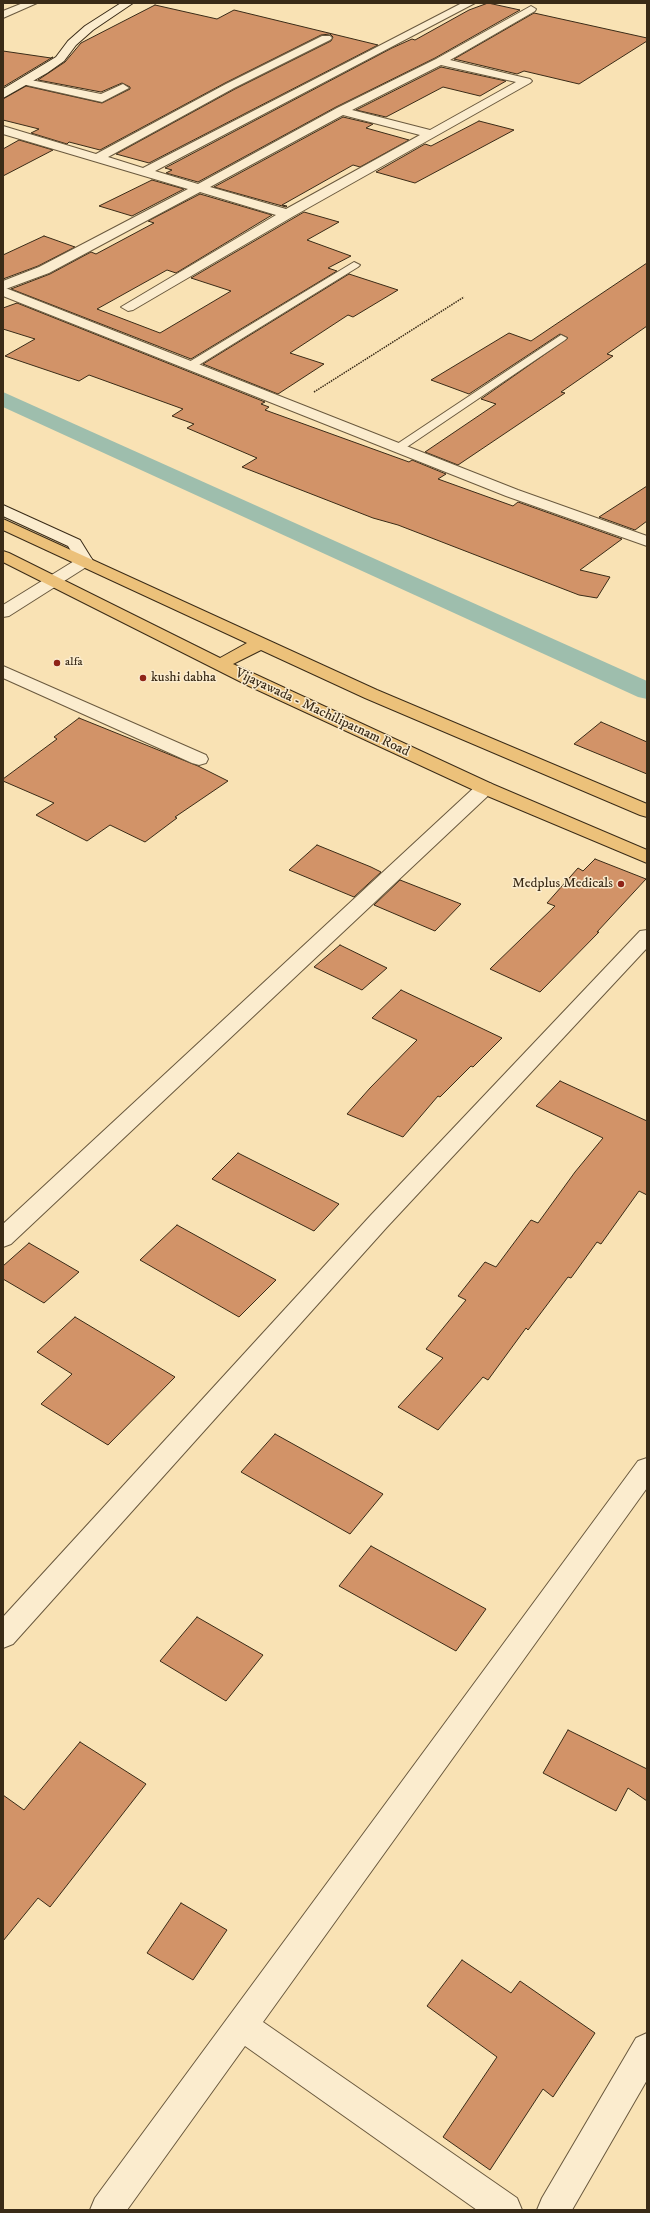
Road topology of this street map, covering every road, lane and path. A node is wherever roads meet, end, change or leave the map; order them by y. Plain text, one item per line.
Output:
1 (32, 3) edge
2 (128, 3) edge
3 (470, 3) edge
4 (531, 9) dead end
5 (3, 15) edge
6 (326, 38) dead end
7 (440, 61) junction
8 (26, 82) junction
9 (123, 88) dead end
10 (5, 92) edge
11 (341, 110) junction
12 (9, 131) edge
13 (432, 134) junction
14 (3, 139) edge
15 (99, 157) junction
16 (146, 171) junction
17 (197, 187) junction
18 (287, 214) junction
19 (354, 265) dead end
20 (3, 286) edge
21 (3, 290) edge
22 (464, 297) dead end
23 (128, 307) dead end
24 (561, 338) dead end
25 (190, 365) junction
26 (292, 406) junction
27 (397, 448) junction
28 (3, 510) edge
29 (3, 524) edge
30 (647, 541) edge
31 (3, 556) edge
32 (85, 561) junction
33 (54, 580) junction
34 (3, 612) edge
35 (261, 643) junction
36 (218, 665) junction
37 (3, 671) edge
38 (199, 759) dead end
39 (485, 788) junction
40 (647, 811) edge
41 (647, 857) edge
42 (647, 936) edge
43 (3, 1238) edge
44 (647, 1468) edge
45 (3, 1636) edge
46 (241, 2025) junction
47 (647, 2049) edge
48 (108, 2210) edge
49 (505, 2210) edge
50 (554, 2210) edge

1 - 5 street
2 - 8 street
3 - 16 street
4 - 7 street
6 - 15 street
7 - 11 street
7 - 13 street
8 - 9 street
8 - 10 street
11 - 13 street
11 - 17 street
12 - 14 street
12 - 15 street
13 - 18 street
15 - 16 street
16 - 17 street
17 - 18 street
17 - 20 street
18 - 23 street
19 - 25 lane
21 - 25 street
22 - 26 path
24 - 27 lane
25 - 26 street
26 - 27 street
27 - 30 street
28 - 32 street
29 - 32 highway
31 - 33 highway, Vijayawada - Machilipatnam Road
32 - 33 street
32 - 35 highway
33 - 34 street
33 - 36 highway, Vijayawada - Machilipatnam Road
35 - 36 highway
35 - 40 highway
36 - 39 highway, Vijayawada - Machilipatnam Road
37 - 38 street
39 - 41 highway, Vijayawada - Machilipatnam Road
39 - 43 street
42 - 45 street
44 - 46 street
46 - 48 street
46 - 49 street
47 - 50 street

